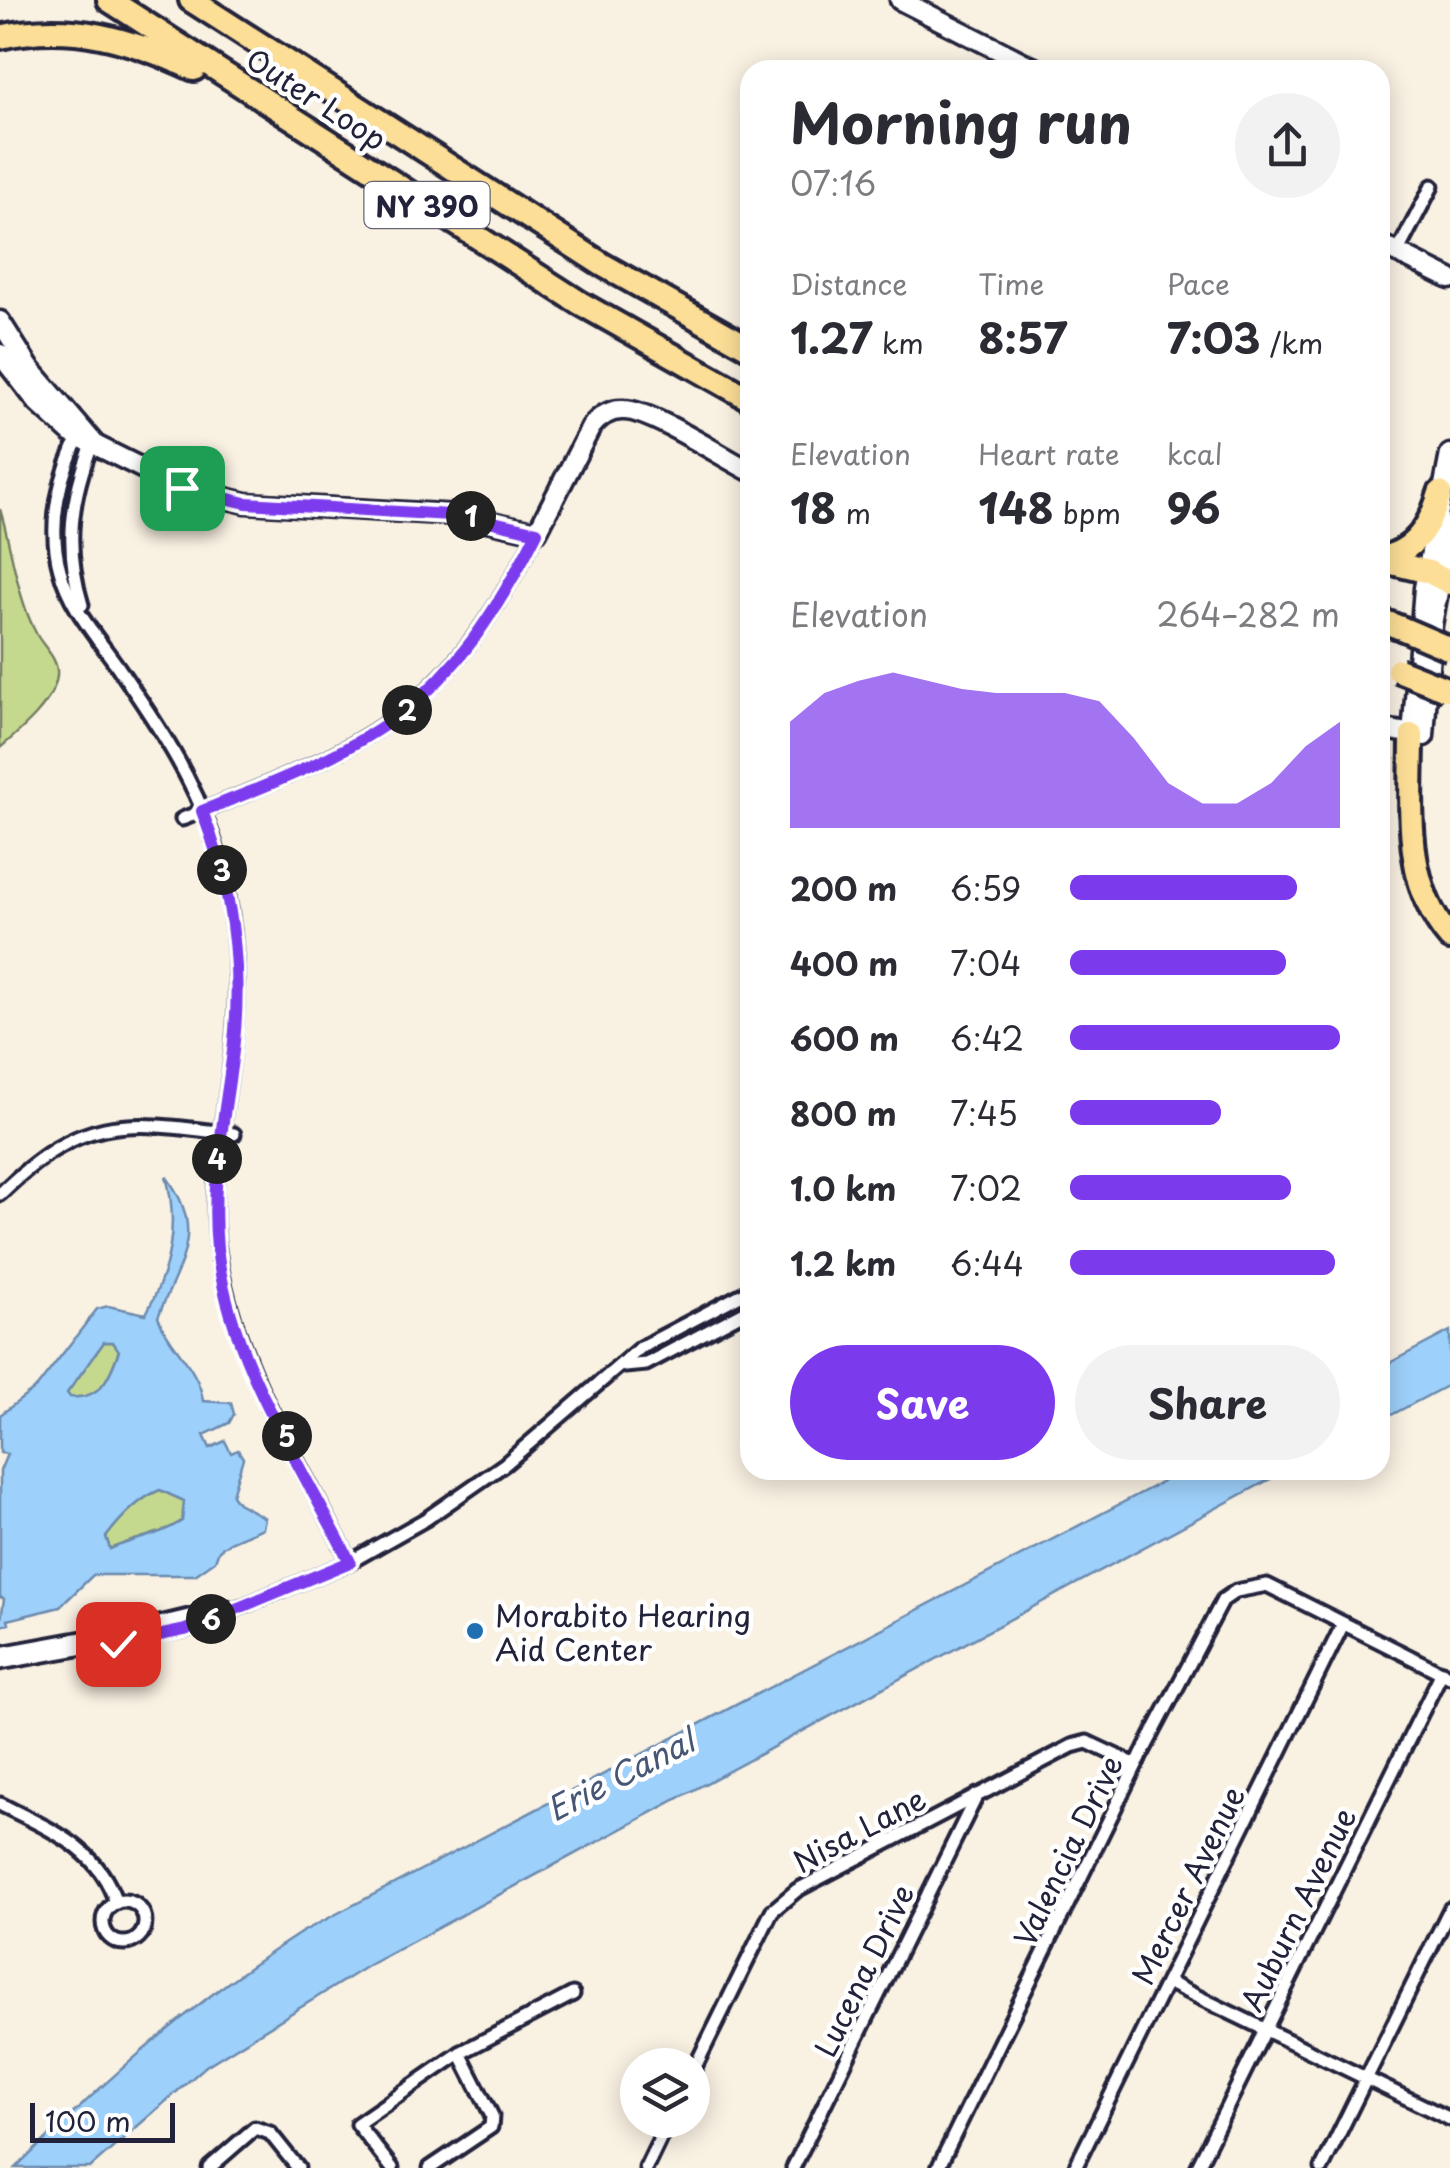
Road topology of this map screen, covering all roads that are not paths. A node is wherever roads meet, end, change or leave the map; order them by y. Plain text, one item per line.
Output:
1 (109, 0) edge
2 (191, 0) edge
3 (900, 0) edge
4 (0, 37) edge
5 (1018, 60) edge
6 (288, 115) junction
7 (1432, 186) dead end
8 (1390, 248) edge
9 (1390, 250) edge
10 (1450, 280) edge
11 (0, 322) edge
12 (740, 342) edge
13 (0, 354) edge
14 (740, 394) edge
15 (86, 435) junction
16 (1450, 454) edge
17 (740, 467) edge
18 (1440, 492) junction
19 (1450, 526) edge
20 (537, 532) junction
21 (1390, 556) edge
22 (1390, 562) edge
23 (1438, 577) edge
24 (1390, 624) edge
25 (1450, 649) edge
26 (1390, 666) edge
27 (1448, 690) edge
28 (1390, 730) edge
29 (1418, 736) junction
30 (202, 811) junction
31 (182, 819) dead end
32 (1450, 921) edge
33 (1450, 938) edge
34 (220, 1132) junction
35 (234, 1134) dead end
36 (0, 1194) edge
37 (740, 1295) edge
38 (740, 1314) edge
39 (625, 1366) junction
40 (350, 1562) junction
41 (260, 1600) junction
42 (1343, 1624) junction
43 (0, 1653) edge
44 (0, 1664) edge
45 (1446, 1674) edge
46 (1136, 1765) junction
47 (977, 1795) junction
48 (0, 1804) edge
49 (116, 1903) dead end
50 (1450, 1909) edge
51 (1167, 1982) junction
52 (574, 1994) dead end
53 (1264, 2030) junction
54 (704, 2048) edge
55 (460, 2053) junction
56 (1365, 2080) junction
57 (1450, 2119) edge
58 (660, 2138) edge
59 (209, 2168) edge
60 (298, 2168) edge
61 (392, 2168) edge
62 (430, 2168) edge
63 (646, 2168) edge
64 (793, 2168) edge
65 (938, 2168) edge
66 (1075, 2168) edge
67 (1197, 2168) edge
68 (1322, 2168) edge

1 - 6 highway, Outer Loop / NY 390
2 - 12 highway, Outer Loop / NY 390
3 - 5 street
4 - 6 highway
6 - 14 highway, Outer Loop / NY 390
7 - 8 street
9 - 10 street
11 - 15 street
13 - 15 street
15 - 20 street
15 - 30 street
16 - 18 street
17 - 20 street
18 - 21 highway
18 - 23 street
19 - 23 street
20 - 30 street
22 - 23 highway
23 - 29 street
24 - 25 highway, bridge
26 - 27 highway, bridge
28 - 29 street
29 - 32 highway
29 - 33 highway
30 - 31 street
30 - 34 street
34 - 35 street
34 - 36 street
34 - 40 street
37 - 39 street
38 - 39 street
39 - 40 street
40 - 41 street
41 - 43 street
41 - 44 street
42 - 45 street
42 - 46 street, Valencia Drive
42 - 51 street, Mercer Avenue
45 - 53 street, Auburn Avenue
46 - 47 street, Nisa Lane
46 - 65 street, Valencia Drive
47 - 54 street, Nisa Lane
47 - 64 street, Lucena Drive
48 - 49 street
50 - 56 street
51 - 53 street
51 - 66 street, Mercer Avenue
52 - 55 street
53 - 56 street
53 - 67 street, Auburn Avenue
55 - 61 street
55 - 62 street
56 - 57 street
56 - 68 street
58 - 63 street
59 - 60 street

